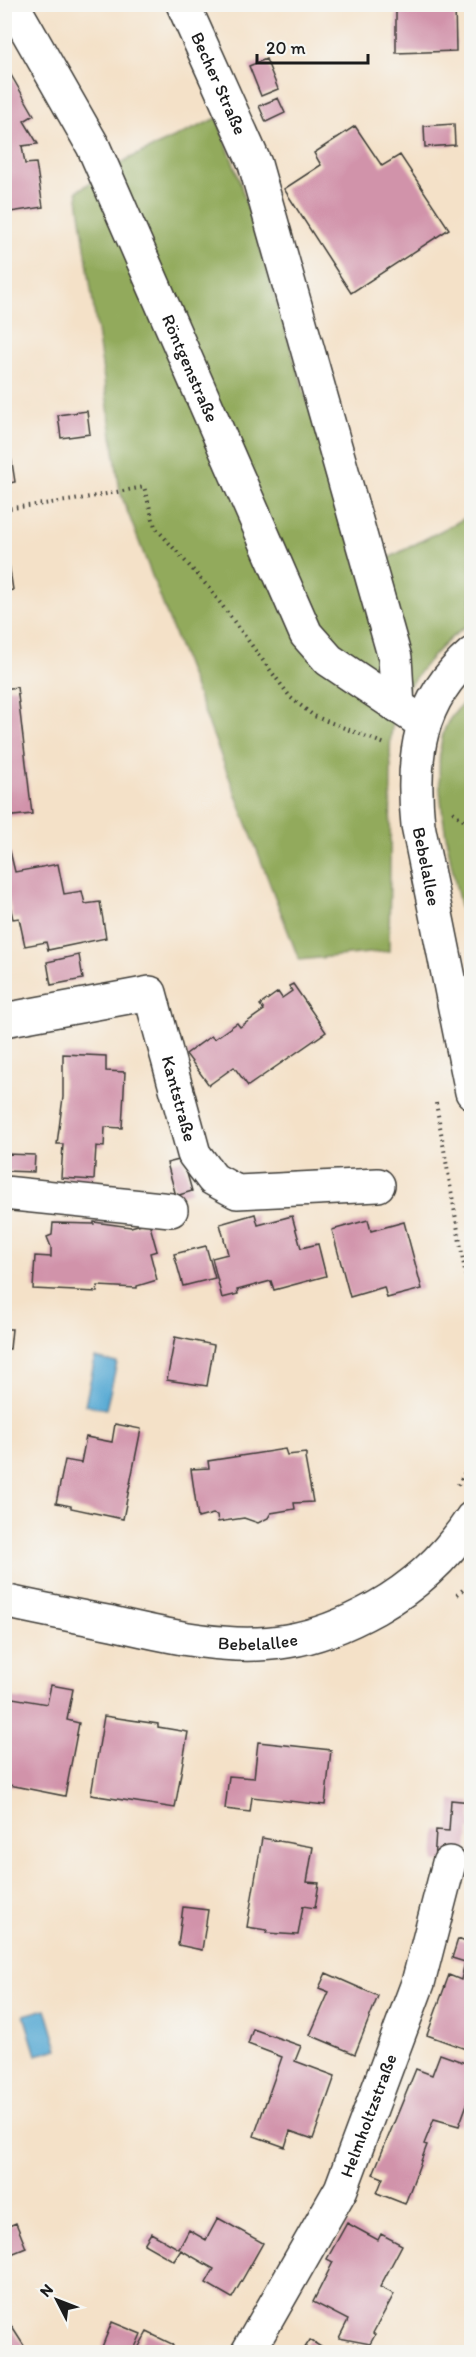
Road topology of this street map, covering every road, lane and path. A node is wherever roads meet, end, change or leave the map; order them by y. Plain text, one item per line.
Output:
1 (12, 4) edge
2 (183, 4) edge
3 (4, 509) edge
4 (471, 654) edge
5 (410, 715) junction
6 (388, 745) dead end
7 (4, 1020) edge
8 (471, 1092) edge
9 (378, 1185) dead end
10 (4, 1193) edge
11 (171, 1210) dead end
12 (471, 1459) edge
13 (462, 1505) edge
14 (4, 1601) edge
15 (449, 1863) dead end
16 (248, 2352) edge

1 - 5 street, Röntgenstraße
2 - 5 street, Becher Straße
3 - 6 path
4 - 5 street, Bebelallee
5 - 8 street, Bebelallee
7 - 9 street, Kantstraße
10 - 11 street
12 - 13 path
13 - 14 street, Bebelallee
15 - 16 street, Helmholtzstraße

